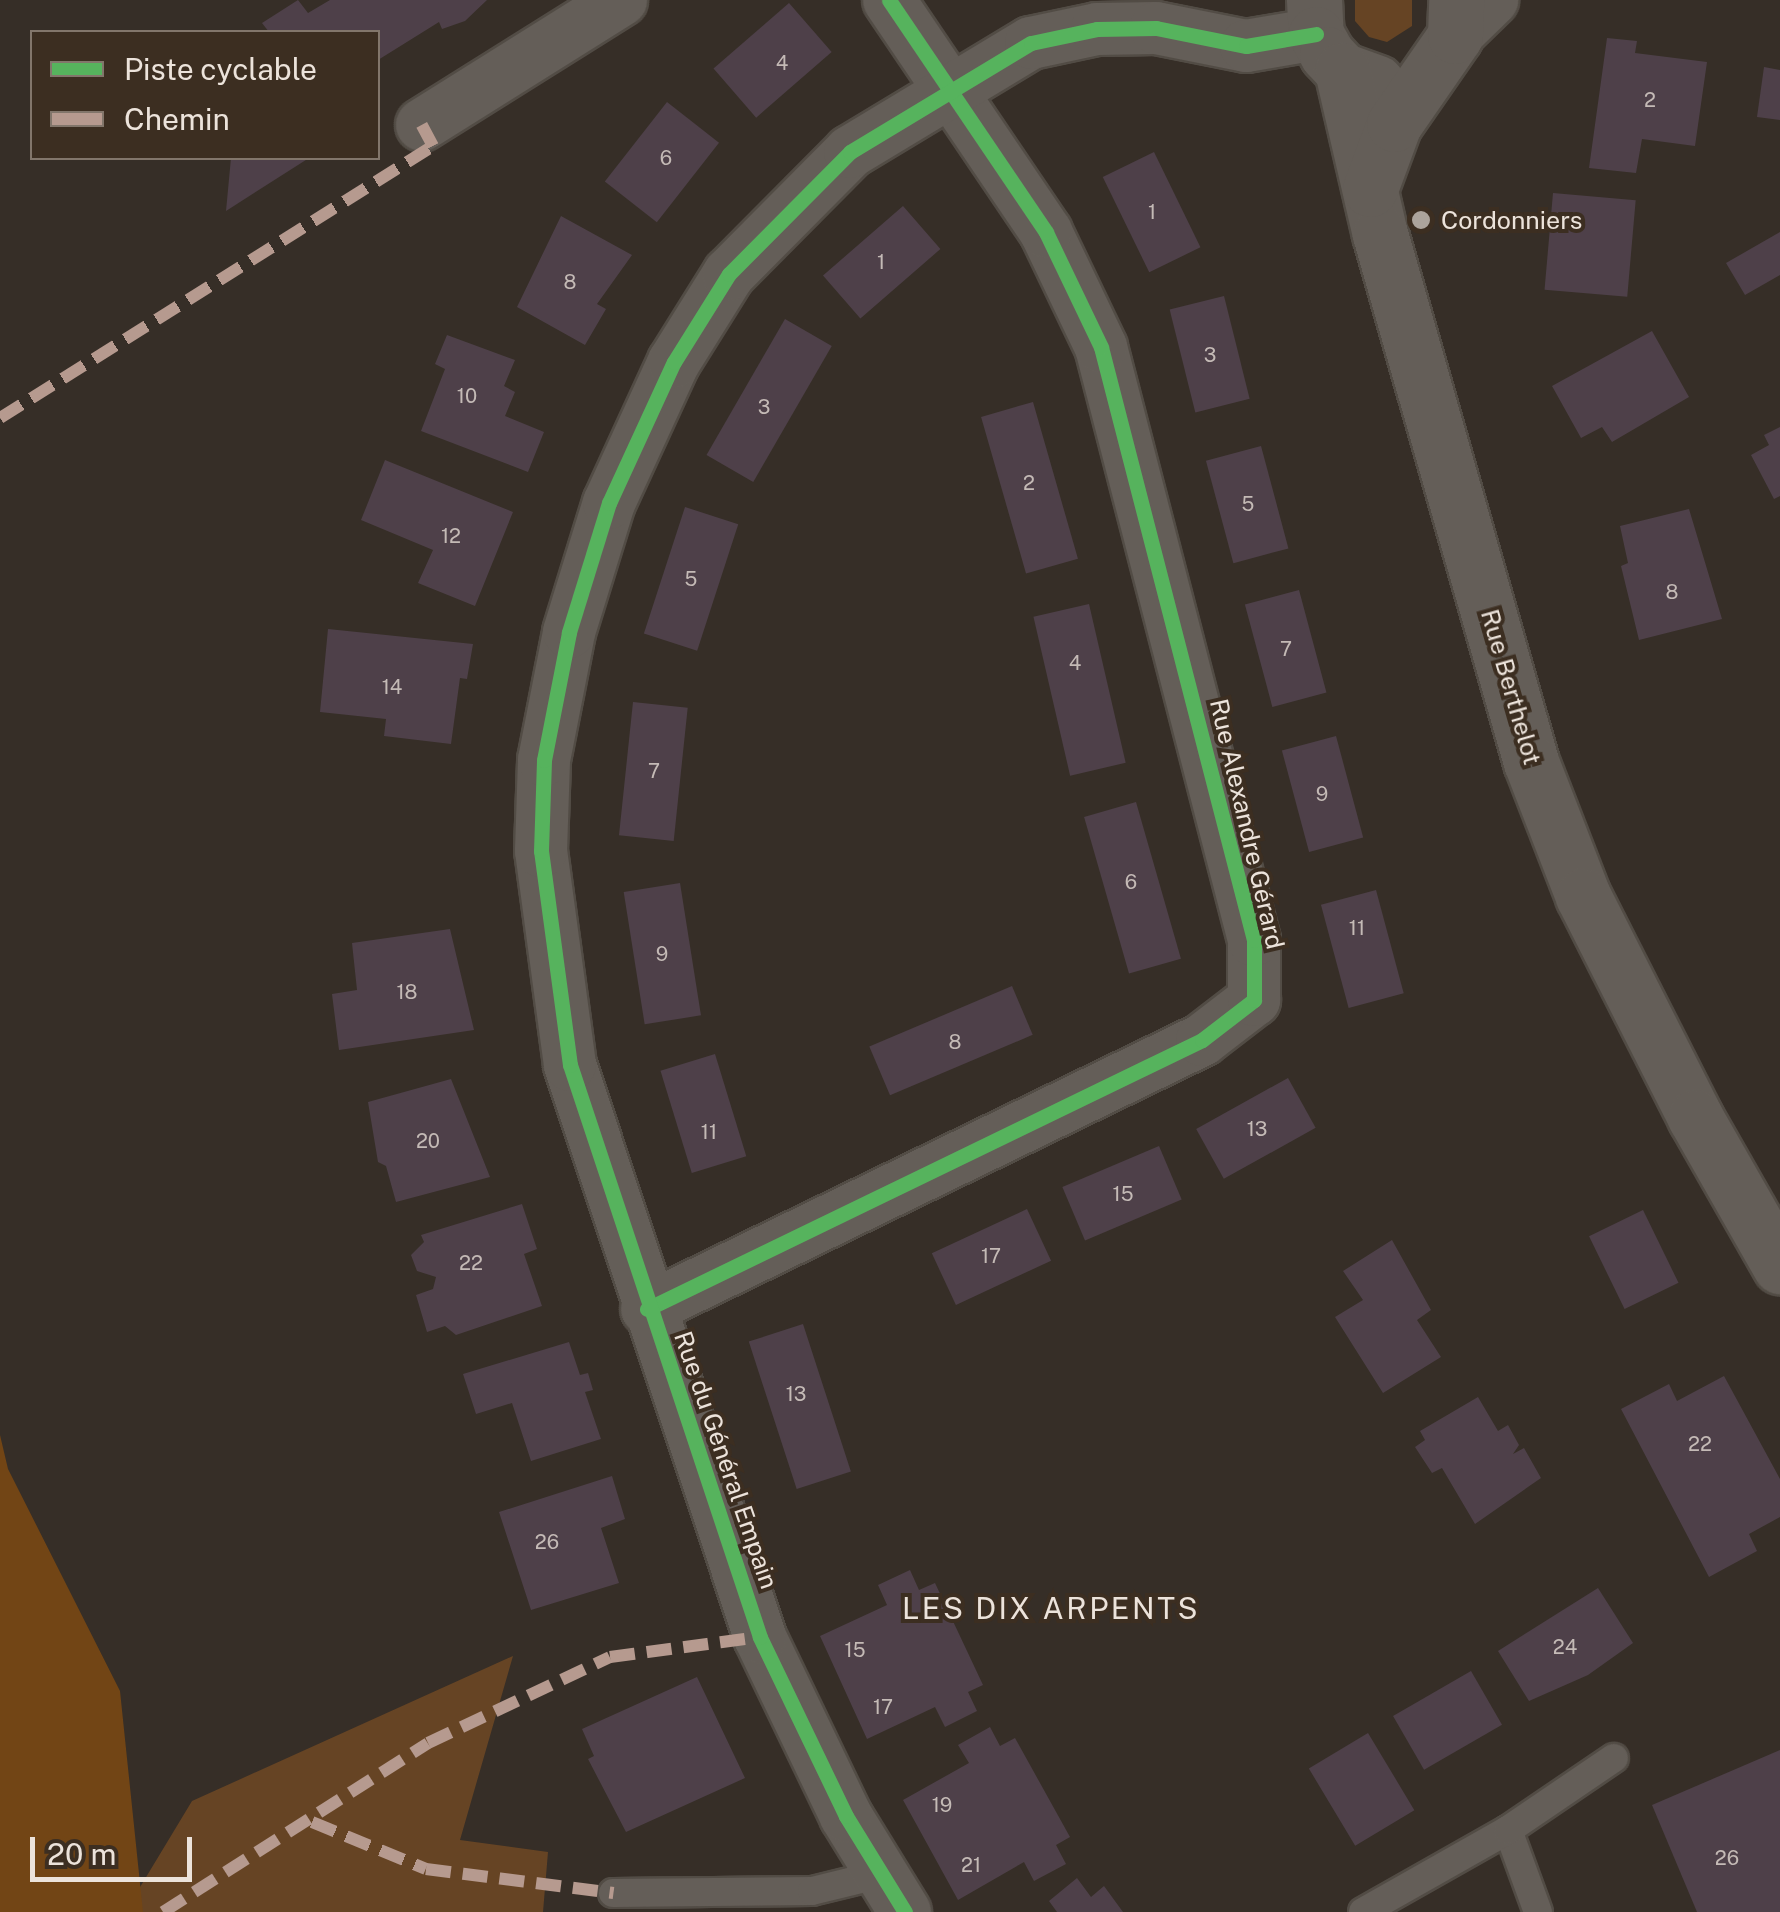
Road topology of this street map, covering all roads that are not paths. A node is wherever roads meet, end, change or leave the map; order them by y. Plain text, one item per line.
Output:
1 (621, 0) edge
2 (889, 0) edge
3 (1174, 14) edge
4 (1318, 23) edge
5 (1458, 27) edge
6 (952, 87) junction
7 (422, 125) dead end
8 (1370, 189) junction
9 (1780, 1266) edge
10 (647, 1309) junction
11 (1614, 1758) dead end
12 (1508, 1830) junction
13 (613, 1893) dead end
14 (893, 1893) edge
15 (1363, 1912) edge
16 (1538, 1912) edge

1 - 7 street
2 - 6 street
3 - 4 street, Rue du Général Empain
3 - 6 street, Rue du Général Empain
4 - 5 street
4 - 8 street, Rue Berthelot
5 - 8 street
6 - 10 street, Rue du Général Empain
6 - 10 street, Rue Alexandre Gérard
8 - 9 street, Rue Berthelot
10 - 14 street, Rue du Général Empain
11 - 12 lane
12 - 15 lane
12 - 16 lane
13 - 14 lane

